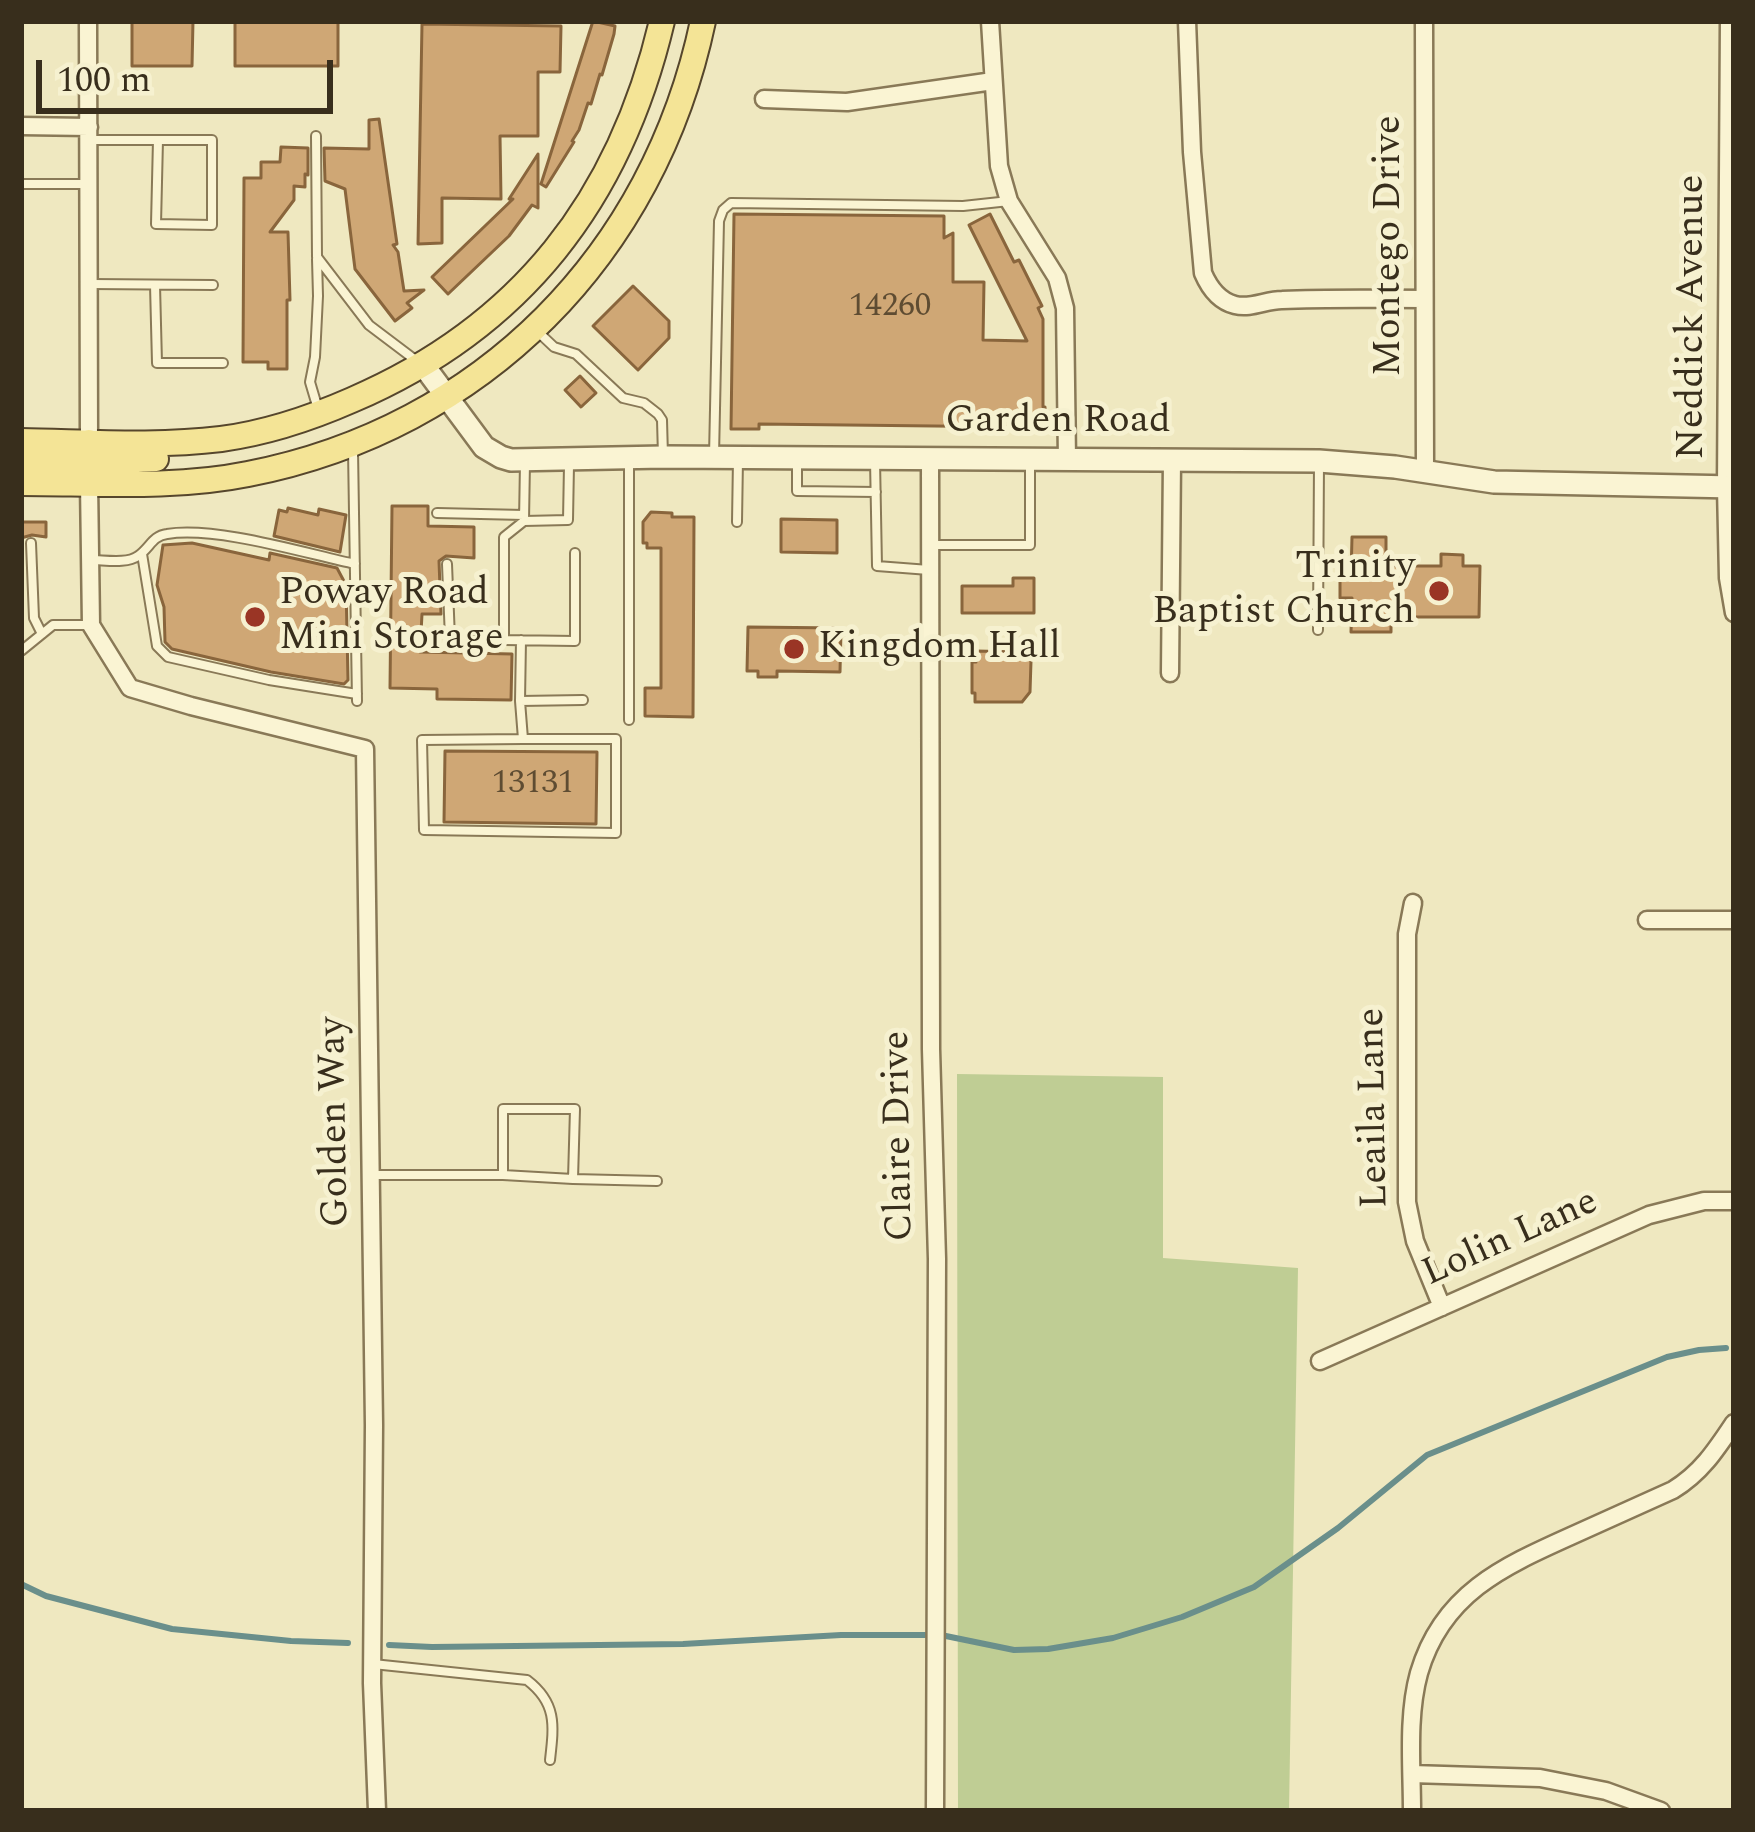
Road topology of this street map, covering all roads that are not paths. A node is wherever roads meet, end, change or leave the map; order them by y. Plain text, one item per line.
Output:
1 (88, 21) edge
2 (662, 21) edge
3 (704, 21) edge
4 (990, 21) edge
5 (1187, 21) edge
6 (1424, 21) edge
7 (1729, 21) edge
8 (993, 81) junction
9 (764, 99) dead end
10 (21, 126) edge
11 (89, 133) junction
12 (316, 136) dead end
13 (158, 140) junction
14 (21, 184) edge
15 (89, 184) junction
16 (1010, 201) junction
17 (317, 257) junction
18 (89, 284) junction
19 (155, 285) junction
20 (213, 285) dead end
21 (1424, 299) junction
22 (534, 329) junction
23 (224, 363) dead end
24 (424, 366) junction
25 (448, 395) junction
26 (309, 417) junction
27 (21, 441) edge
28 (89, 442) junction
29 (353, 442) junction
30 (629, 458) junction
31 (663, 458) junction
32 (714, 458) junction
33 (738, 458) junction
34 (796, 458) junction
35 (875, 458) junction
36 (929, 459) junction
37 (1030, 459) junction
38 (525, 460) junction
39 (569, 460) junction
40 (1067, 460) junction
41 (1172, 460) junction
42 (1319, 461) junction
43 (21, 464) edge
44 (1426, 471) junction
45 (21, 483) edge
46 (89, 483) junction
47 (1730, 487) edge
48 (876, 491) junction
49 (437, 513) dead end
50 (524, 518) junction
51 (737, 522) dead end
52 (31, 543) dead end
53 (930, 545) junction
54 (575, 553) dead end
55 (142, 554) junction
56 (90, 560) junction
57 (355, 564) junction
58 (448, 564) dead end
59 (930, 571) junction
60 (1734, 614) edge
61 (91, 625) junction
62 (1318, 630) dead end
63 (42, 634) junction
64 (504, 640) junction
65 (521, 640) junction
66 (21, 651) edge
67 (1170, 673) dead end
68 (584, 700) dead end
69 (520, 701) junction
70 (629, 720) dead end
71 (523, 739) junction
72 (1414, 903) dead end
73 (1647, 920) dead end
74 (1734, 920) edge
75 (370, 1174) junction
76 (503, 1175) junction
77 (573, 1179) junction
78 (657, 1180) dead end
79 (1734, 1201) edge
80 (1442, 1306) junction
81 (1320, 1361) dead end
82 (1734, 1423) edge
83 (372, 1664) junction
84 (550, 1760) dead end
85 (1412, 1774) junction
86 (377, 1811) edge
87 (935, 1811) edge
88 (1412, 1811) edge
89 (1661, 1811) edge

1 - 11 street
2 - 24 main road
3 - 22 main road
4 - 8 street
5 - 21 street
6 - 21 street, Montego Drive
7 - 47 street, Neddick Avenue
8 - 9 street
8 - 16 street
10 - 11 street
11 - 13 lane
11 - 15 street
12 - 17 lane
13 - 13 lane
14 - 15 lane
15 - 18 street
16 - 32 lane
16 - 40 street
17 - 24 lane
17 - 26 lane
18 - 19 lane
18 - 28 street
19 - 20 lane
19 - 23 lane
21 - 44 street, Montego Drive
22 - 25 main road
22 - 31 lane
24 - 25 street, Garden Road
24 - 26 main road
25 - 29 main road
25 - 38 street, Garden Road
26 - 28 main road
26 - 46 main road
27 - 28 main road
28 - 43 main road
29 - 46 main road
29 - 57 lane
30 - 31 street, Garden Road
30 - 39 street, Garden Road
30 - 70 lane
31 - 32 street, Garden Road
32 - 33 street, Garden Road
33 - 34 street, Garden Road
33 - 51 lane
34 - 35 street, Garden Road
34 - 48 lane
35 - 36 street, Garden Road
35 - 48 lane
36 - 37 street, Garden Road
36 - 53 street, Claire Drive
37 - 40 street, Garden Road
37 - 53 lane
38 - 39 street, Garden Road
38 - 50 lane
39 - 50 lane
40 - 41 street, Garden Road
41 - 42 street, Garden Road
41 - 67 street
42 - 44 street, Garden Road
42 - 62 lane
44 - 47 street, Garden Road
45 - 46 main road
46 - 56 street
47 - 60 street, Neddick Avenue
48 - 59 lane
49 - 50 lane
50 - 64 lane
52 - 63 lane
53 - 59 street, Claire Drive
54 - 65 lane
55 - 56 lane
55 - 57 lane
55 - 57 lane
56 - 61 street
58 - 64 lane
59 - 87 street, Claire Drive
61 - 63 lane
61 - 75 street, Golden Way
63 - 66 lane
64 - 65 lane
65 - 69 lane
68 - 69 lane
69 - 71 lane
71 - 71 lane
72 - 80 street, Leaila Lane
73 - 74 street
75 - 76 lane
75 - 83 street, Golden Way
76 - 77 lane
76 - 77 lane
77 - 78 lane
79 - 80 street, Lolin Lane
80 - 81 street, Lolin Lane
82 - 85 street
83 - 84 lane
83 - 86 street, Golden Way
85 - 88 street
85 - 89 street

